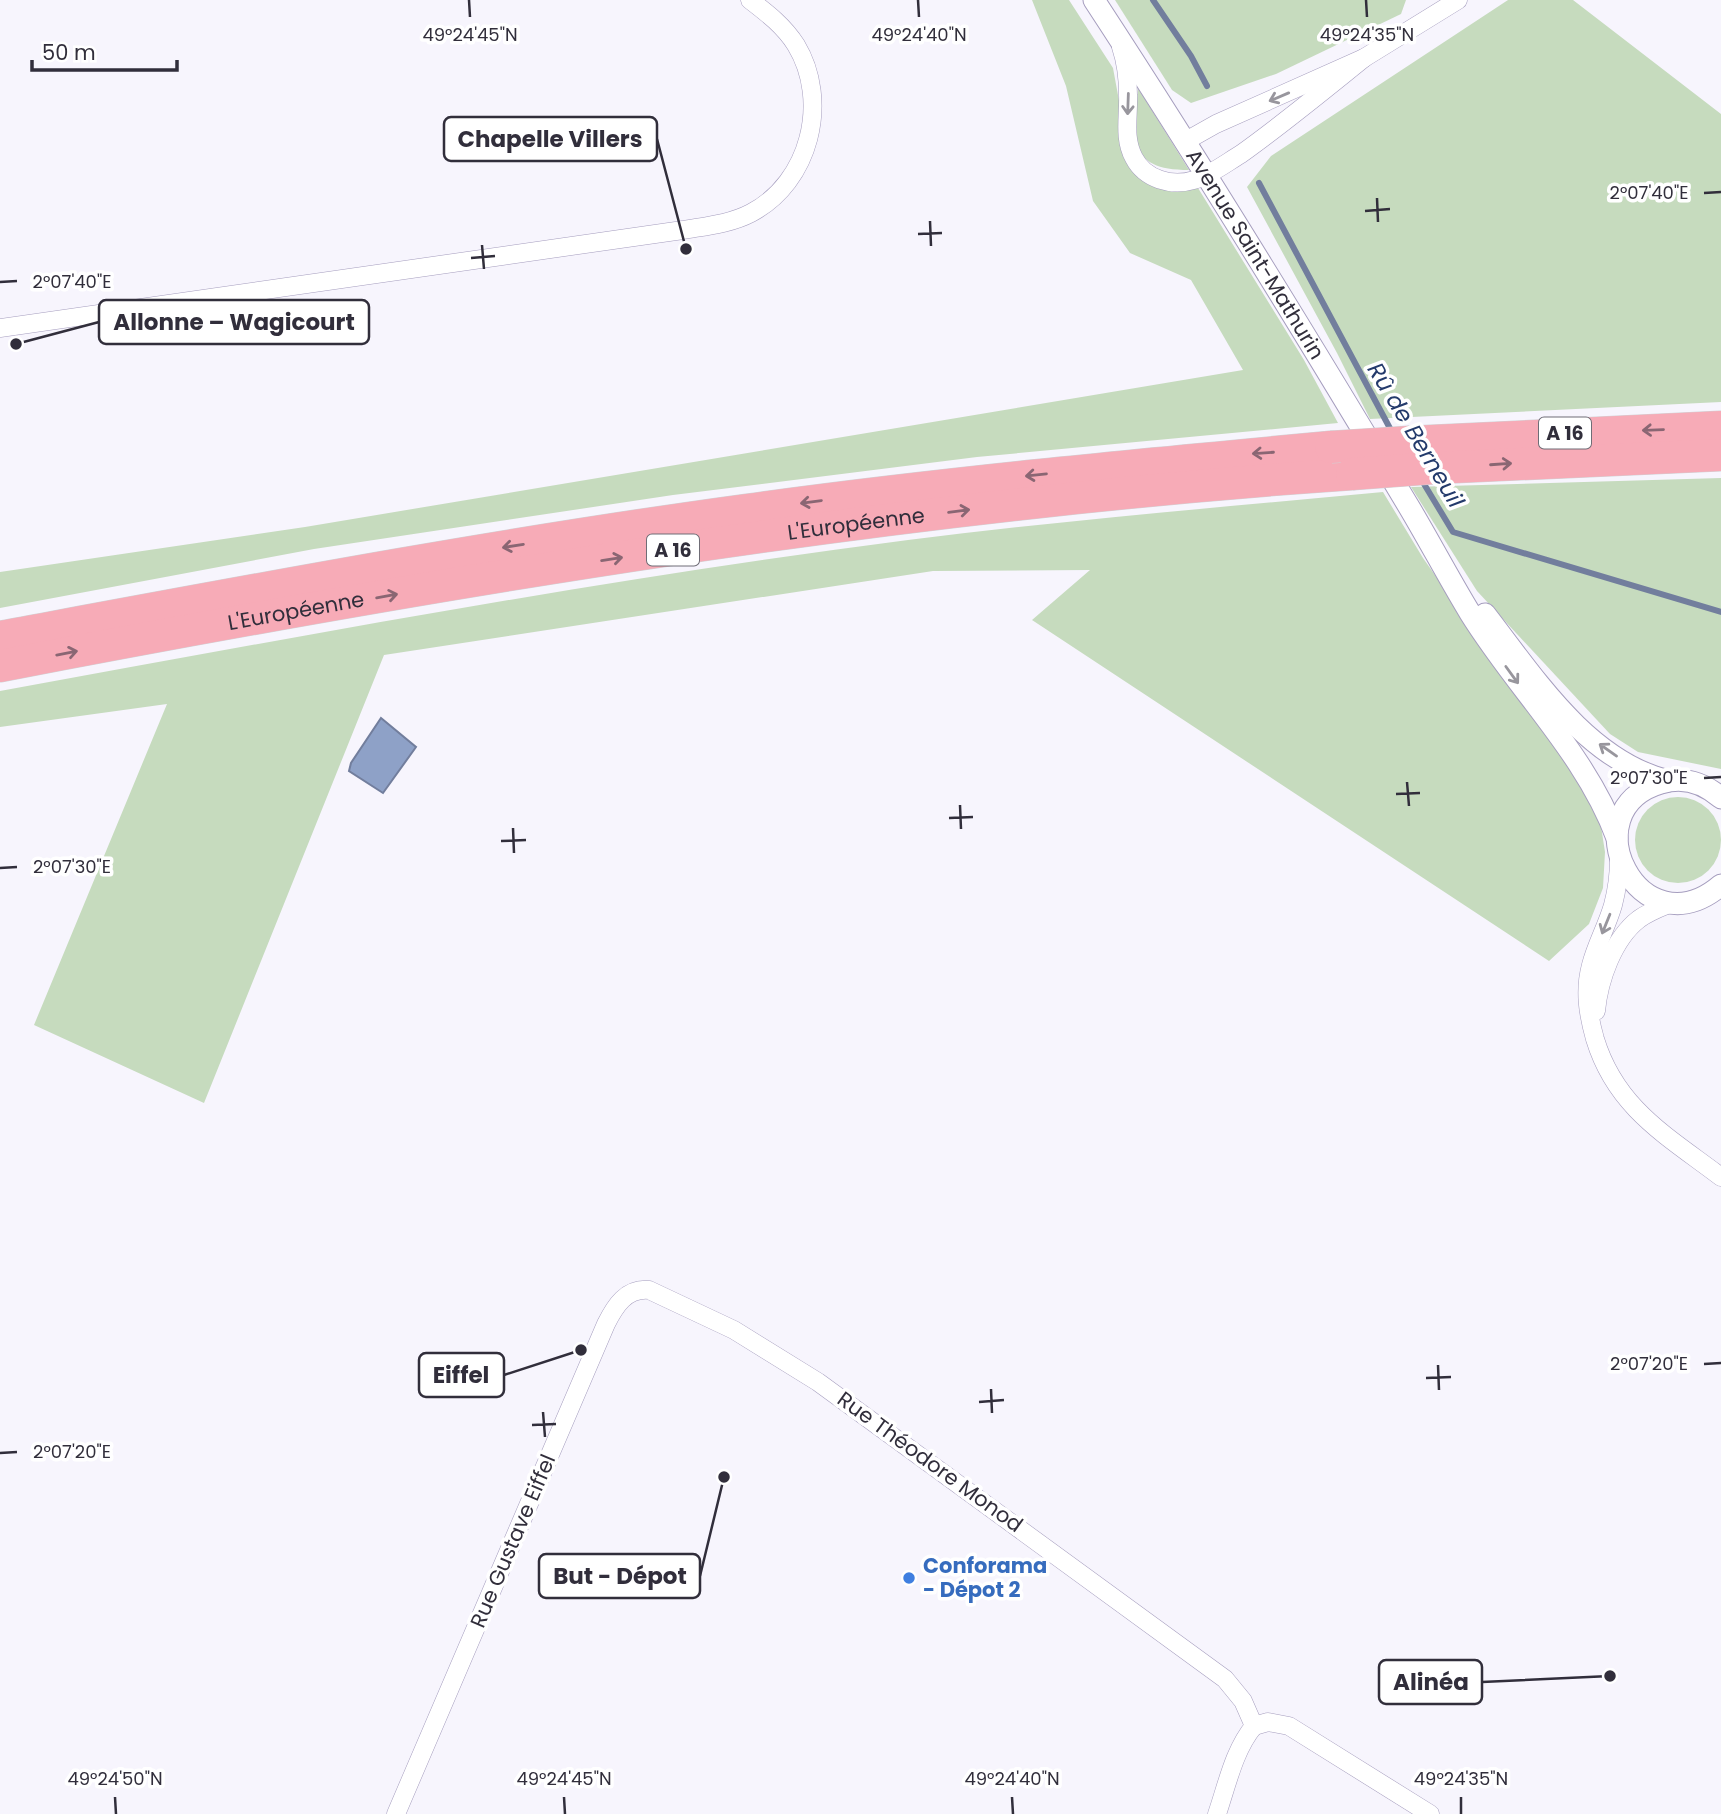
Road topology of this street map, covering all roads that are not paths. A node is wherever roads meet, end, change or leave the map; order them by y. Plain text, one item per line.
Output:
1 (750, 0) edge
2 (1094, 0) edge
3 (1458, 0) edge
4 (1118, 37) junction
5 (1364, 58) junction
6 (1184, 142) junction
7 (1205, 176) junction
8 (0, 328) edge
9 (1721, 428) edge
10 (1721, 455) edge
11 (1412, 513) junction
12 (0, 637) edge
13 (0, 666) edge
14 (1668, 781) junction
15 (1721, 798) edge
16 (1618, 848) junction
17 (1721, 885) edge
18 (1696, 900) junction
19 (1674, 902) junction
20 (1721, 906) edge
21 (1598, 1050) junction
22 (1721, 1177) edge
23 (649, 1290) joint
24 (1254, 1726) junction
25 (396, 1814) edge
26 (1217, 1814) edge
27 (1430, 1814) edge

1 - 8 street
2 - 4 street, Avenue Saint-Mathurin
3 - 5 street
4 - 6 street, Avenue Saint-Mathurin
4 -> 7 street
5 -> 6 street
5 - 7 street
6 - 7 street, Avenue Saint-Mathurin
7 - 11 street, Avenue Saint-Mathurin
9 -> 12 highway, L'Européenne / A 16, bridge
13 -> 10 highway, L'Européenne / A 16, bridge
14 -> 11 street, Avenue Saint-Mathurin
11 -> 16 street, Avenue Saint-Mathurin
14 - 15 street, Avenue Saint-Mathurin
14 - 16 street
16 - 19 street, Avenue Saint-Mathurin
16 -> 21 street
17 - 18 street
18 - 19 street
18 - 20 street
19 - 21 street
21 - 22 street
23 - 24 street, Rue Théodore Monod
23 - 25 street, Rue Gustave Eiffel
24 - 26 street
24 - 27 street

